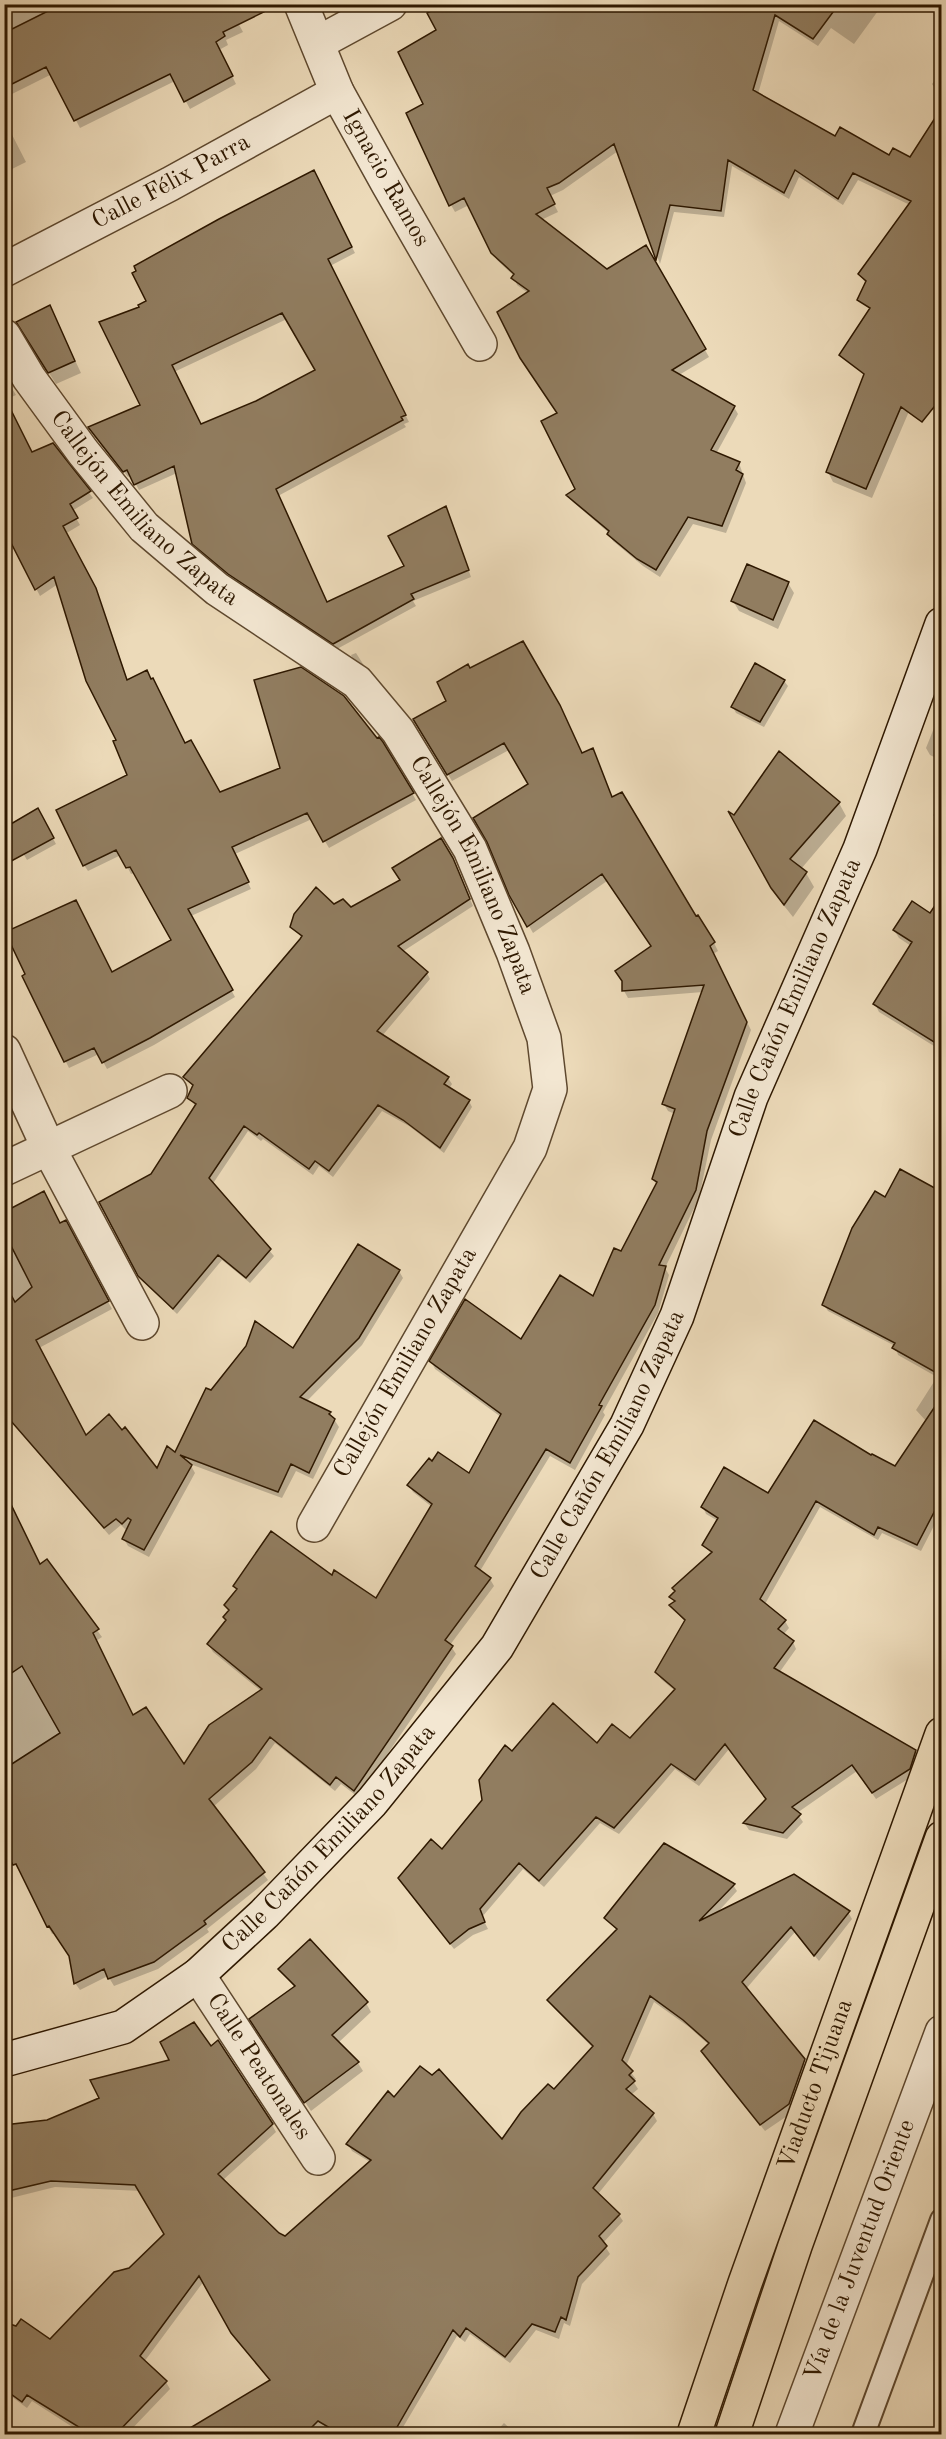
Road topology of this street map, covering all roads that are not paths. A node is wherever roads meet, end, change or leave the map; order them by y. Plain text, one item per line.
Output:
1 (301, 4) edge
2 (390, 4) edge
3 (318, 43) junction
4 (337, 92) junction
5 (4, 270) edge
6 (4, 336) edge
7 (480, 344) dead end
8 (942, 624) edge
9 (4, 1051) edge
10 (170, 1091) dead end
11 (48, 1147) junction
12 (4, 1169) edge
13 (142, 1323) dead end
14 (314, 1525) dead end
15 (942, 1734) edge
16 (942, 1838) edge
17 (198, 1975) junction
18 (942, 2032) edge
19 (4, 2060) edge
20 (318, 2158) dead end
21 (942, 2220) edge
22 (694, 2434) edge
23 (732, 2434) edge
24 (792, 2434) edge
25 (863, 2434) edge

1 - 3 street, Ignacio Ramos
2 - 3 street
3 - 4 street, Ignacio Ramos
4 - 5 street, Calle Félix Parra
4 - 7 street, Ignacio Ramos
6 - 14 street, Callejón Emiliano Zapata
8 - 17 street, Calle Cañón Emiliano Zapata
9 - 11 street
10 - 11 street
11 - 12 street
11 - 13 street
15 - 22 highway, Viaducto Tijuana
16 - 23 highway, Viaducto Tijuana
17 - 19 street, Calle Cañón Emiliano Zapata
17 - 20 street, Calle Peatonales
18 - 24 street, Vía de la Juventud Oriente
21 - 25 lane

